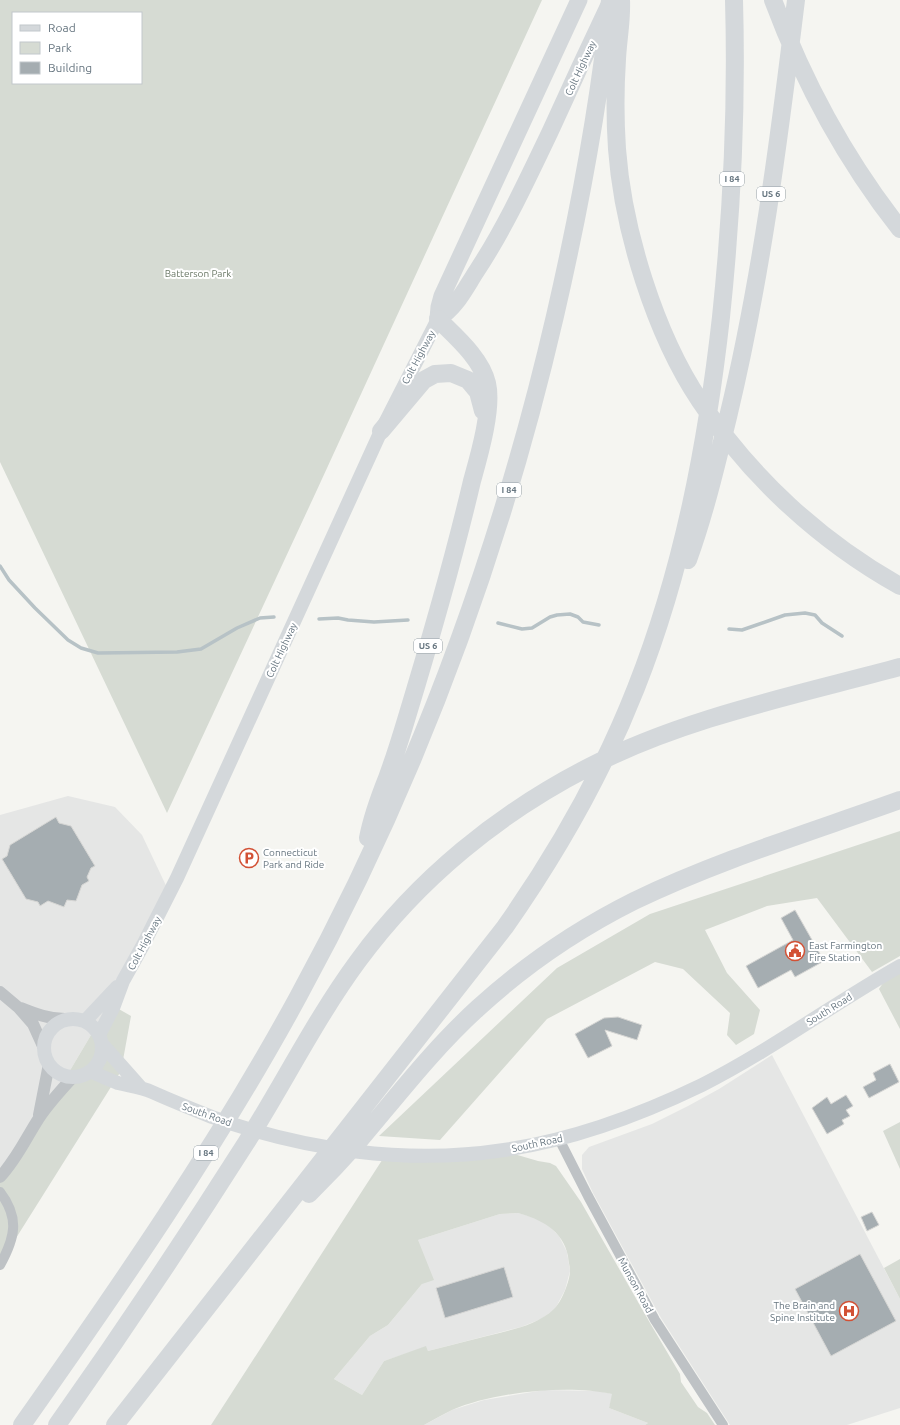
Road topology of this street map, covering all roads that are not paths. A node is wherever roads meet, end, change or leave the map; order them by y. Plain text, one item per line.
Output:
1 (579, 0) edge
2 (611, 0) edge
3 (621, 0) edge
4 (734, 0) edge
5 (773, 0) edge
6 (796, 0) edge
7 (900, 229) edge
8 (438, 319) junction
9 (485, 426) junction
10 (381, 431) junction
11 (900, 586) edge
12 (657, 630) junction
13 (900, 667) edge
14 (900, 800) edge
15 (365, 865) junction
16 (900, 966) edge
17 (123, 981) junction
18 (0, 992) edge
19 (20, 1008) junction
20 (65, 1019) junction
21 (85, 1021) junction
22 (101, 1039) junction
23 (43, 1046) junction
24 (49, 1064) junction
25 (90, 1071) junction
26 (73, 1077) junction
27 (141, 1088) junction
28 (39, 1118) junction
29 (559, 1139) junction
30 (0, 1177) edge
31 (0, 1192) edge
32 (259, 1241) junction
33 (0, 1265) edge
34 (22, 1425) edge
35 (57, 1425) edge
36 (115, 1425) edge
37 (723, 1425) edge

1 - 8 highway, Colt Highway
2 - 8 highway, Colt Highway
2 - 15 highway, I 84
3 - 11 highway
4 - 12 highway, I 84
5 - 7 highway
6 - 12 highway, US 6
8 - 9 highway, US 6
8 - 10 main road, Colt Highway
9 - 10 highway
9 - 15 highway, US 6
10 - 17 main road, Colt Highway
12 - 32 highway, I 84
13 - 35 highway
14 - 32 highway
15 - 34 highway, I 84
16 - 29 main road, South Road
17 - 21 main road, Colt Highway
17 - 22 main road, Colt Highway
18 - 19 street
19 - 20 street
19 - 23 street
20 - 21 main road
20 - 23 main road
21 - 22 main road
22 - 25 main road
22 - 27 main road, South Road
23 - 24 main road
24 - 26 main road
24 - 28 street
25 - 26 main road
25 - 27 main road, South Road
26 - 28 street
27 - 29 main road, South Road
28 - 30 street
29 - 37 street, Munson Road
31 - 33 street
32 - 36 highway, I 84

